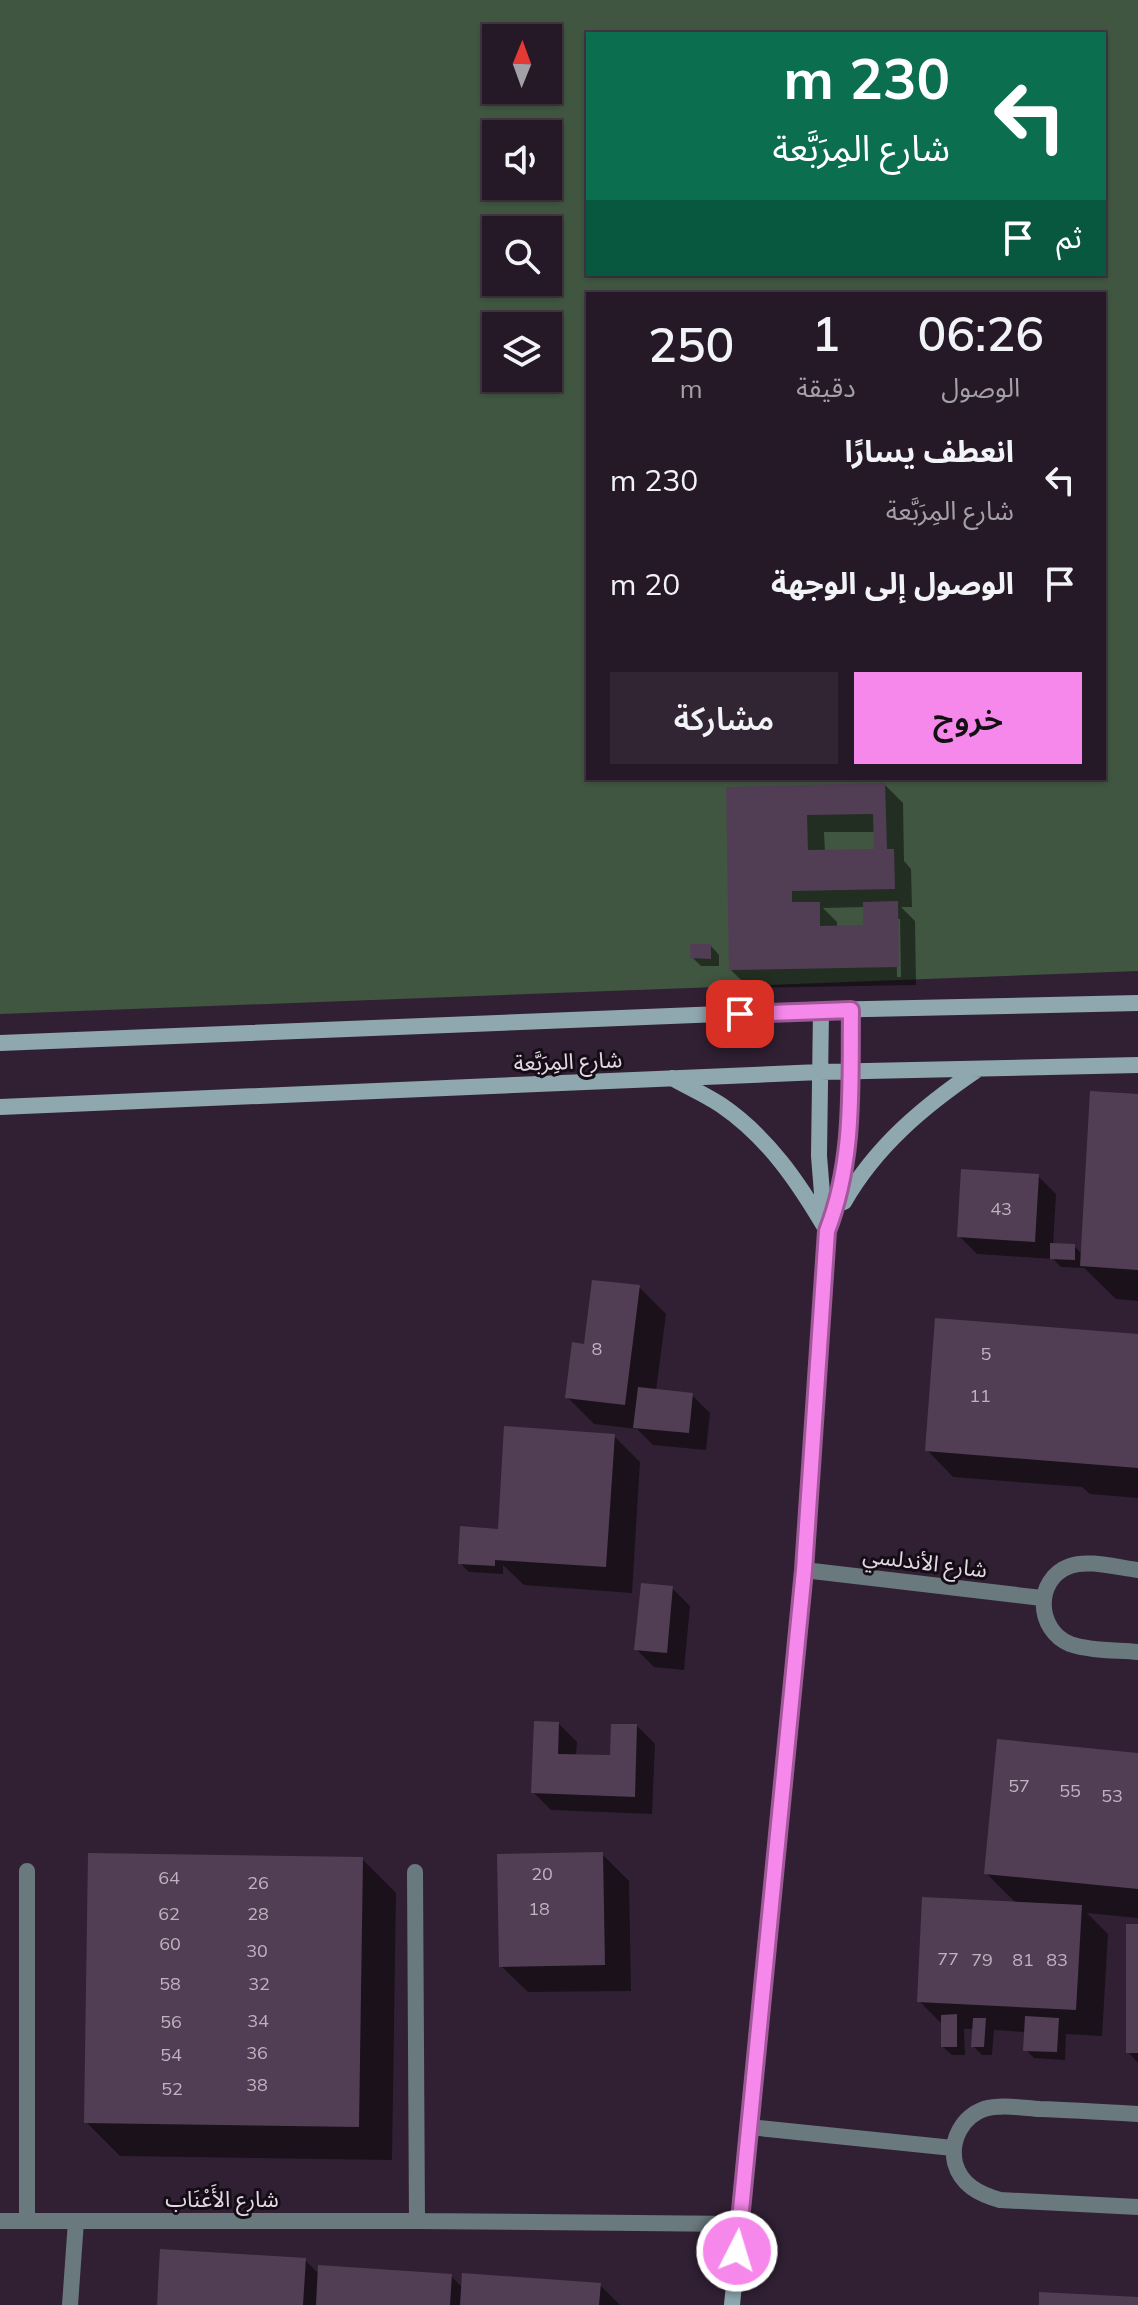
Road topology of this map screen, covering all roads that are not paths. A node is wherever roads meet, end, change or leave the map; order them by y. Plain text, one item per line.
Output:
1 (1138, 1003) edge
2 (821, 1010) junction
3 (851, 1010) junction
4 (0, 1043) edge
5 (1138, 1065) edge
6 (977, 1070) junction
7 (820, 1072) junction
8 (850, 1072) junction
9 (672, 1078) junction
10 (0, 1107) edge
11 (827, 1231) junction
12 (804, 1570) junction
13 (1138, 1570) edge
14 (1042, 1598) junction
15 (1138, 1652) edge
16 (27, 1871) dead end
17 (415, 1872) dead end
18 (1138, 2114) edge
19 (749, 2127) junction
20 (953, 2148) junction
21 (1138, 2207) edge
22 (0, 2221) edge
23 (27, 2221) junction
24 (76, 2221) junction
25 (417, 2221) junction
26 (739, 2224) junction
27 (70, 2305) edge
28 (732, 2305) edge

1 - 3 street, شارع المِرَبَّعة
2 - 3 street, شارع المِرَبَّعة
2 - 4 street, شارع المِرَبَّعة
2 - 7 street
3 - 8 street
5 - 6 street, شارع المِرَبَّعة
6 - 8 street, شارع المِرَبَّعة
6 - 11 street
7 - 8 street, شارع المِرَبَّعة
7 - 9 street, شارع المِرَبَّعة
7 - 11 street
8 - 11 street
9 - 10 street, شارع المِرَبَّعة
9 - 11 street
11 - 12 street
12 - 14 street, شارع الأندلسي
12 - 19 street
13 - 14 street
14 - 15 street
16 - 23 street
17 - 25 street
18 - 20 street
19 - 20 street
19 - 26 street
20 - 21 street
22 - 23 street, شارع الأَعْنَاب
23 - 24 street, شارع الأَعْنَاب
24 - 25 street, شارع الأَعْنَاب
24 - 27 street
25 - 26 street, شارع الأَعْنَاب
26 - 28 street

